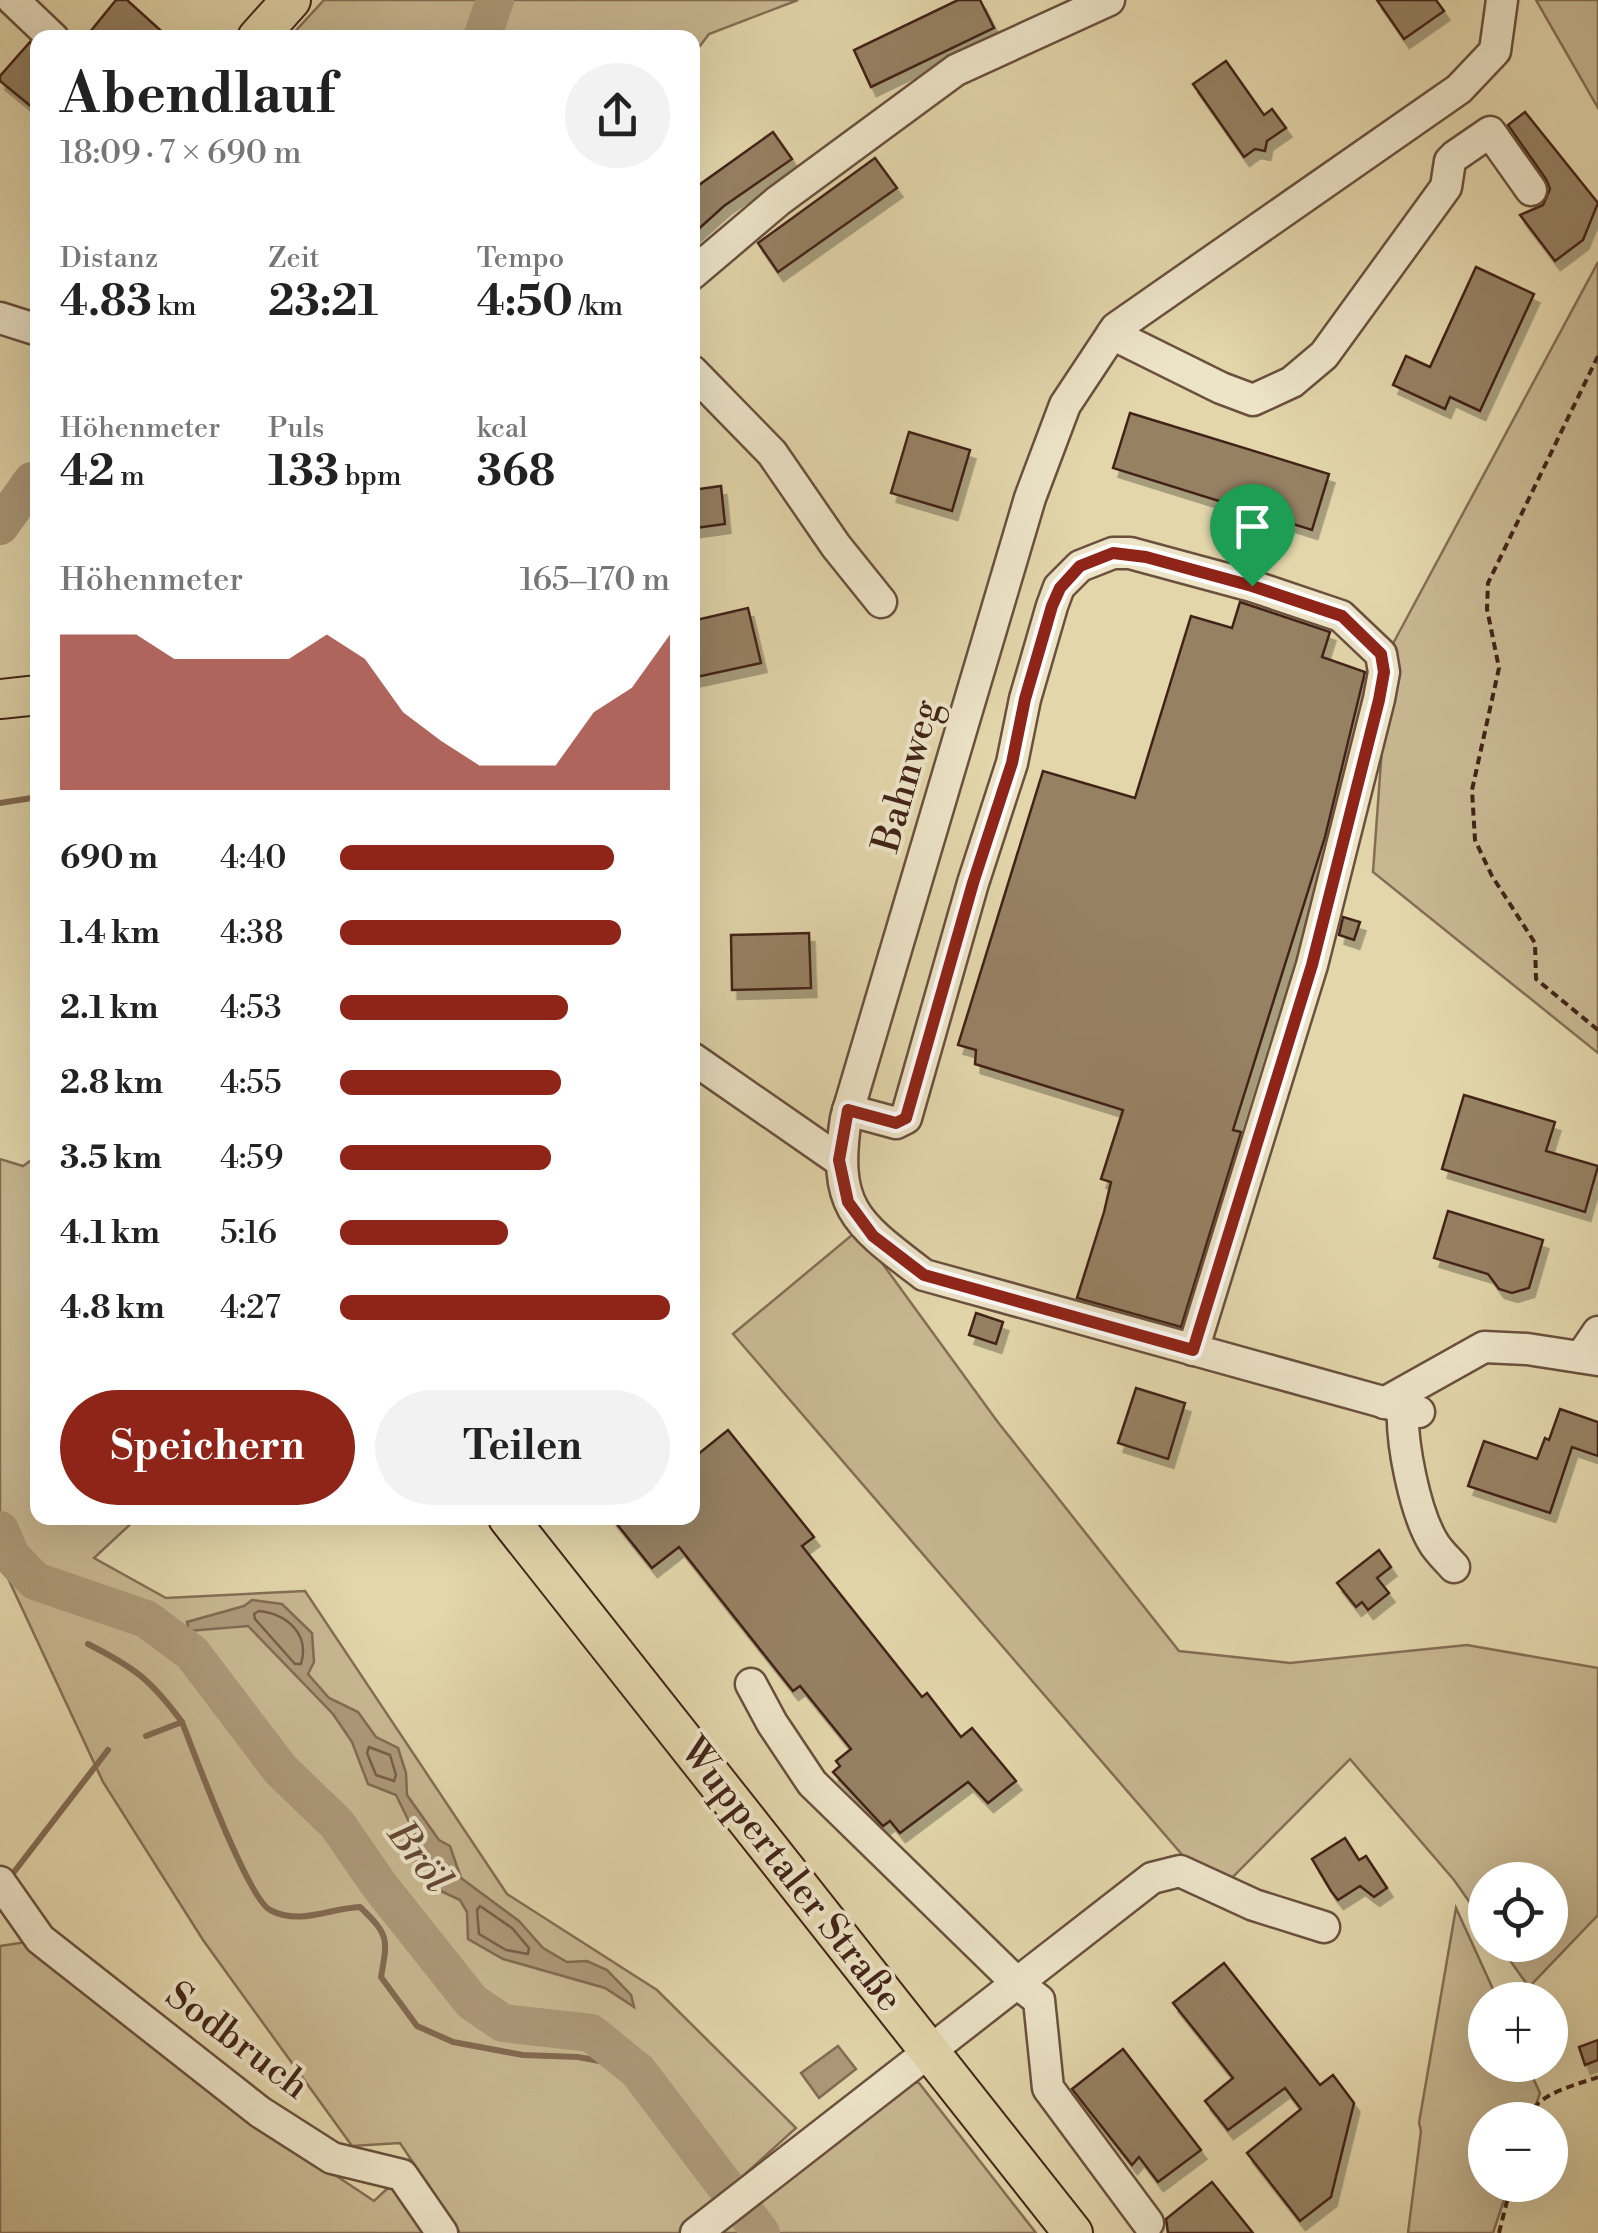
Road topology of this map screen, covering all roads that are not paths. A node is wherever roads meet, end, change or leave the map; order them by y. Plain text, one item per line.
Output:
1 (13, 0) edge
2 (291, 0) edge
3 (1109, 0) edge
4 (1502, 0) edge
5 (45, 30) edge
6 (263, 30) edge
7 (1532, 190) dead end
8 (700, 267) edge
9 (0, 318) edge
10 (30, 327) edge
11 (1112, 334) junction
12 (700, 379) edge
13 (881, 602) dead end
14 (30, 696) edge
15 (0, 699) edge
16 (700, 1064) edge
17 (848, 1110) junction
18 (839, 1160) junction
19 (1193, 1350) junction
20 (1592, 1350) edge
21 (1402, 1408) junction
22 (514, 1525) edge
23 (1454, 1567) dead end
24 (751, 1684) dead end
25 (0, 1882) edge
26 (1324, 1927) dead end
27 (1018, 1984) junction
28 (929, 2050) junction
29 (1148, 2223) dead end
30 (442, 2233) edge
31 (696, 2233) edge
32 (1073, 2233) edge

1 - 5 street
2 - 6 main road
3 - 8 street
4 - 11 street, Bahnweg
7 - 11 street
9 - 10 street
11 - 17 street, Bahnweg
12 - 13 street
14 - 15 main road
16 - 18 street
17 - 18 street, Bahnweg
17 - 19 street
18 - 19 street, Bahnweg
19 - 21 street, Bahnweg
20 - 21 street
21 - 23 street
22 - 28 main road, Wuppertaler Straße
24 - 27 street
25 - 30 street, Sodbruch
26 - 27 street
27 - 28 street
27 - 29 street
28 - 31 street
28 - 32 main road, Wuppertaler Straße

